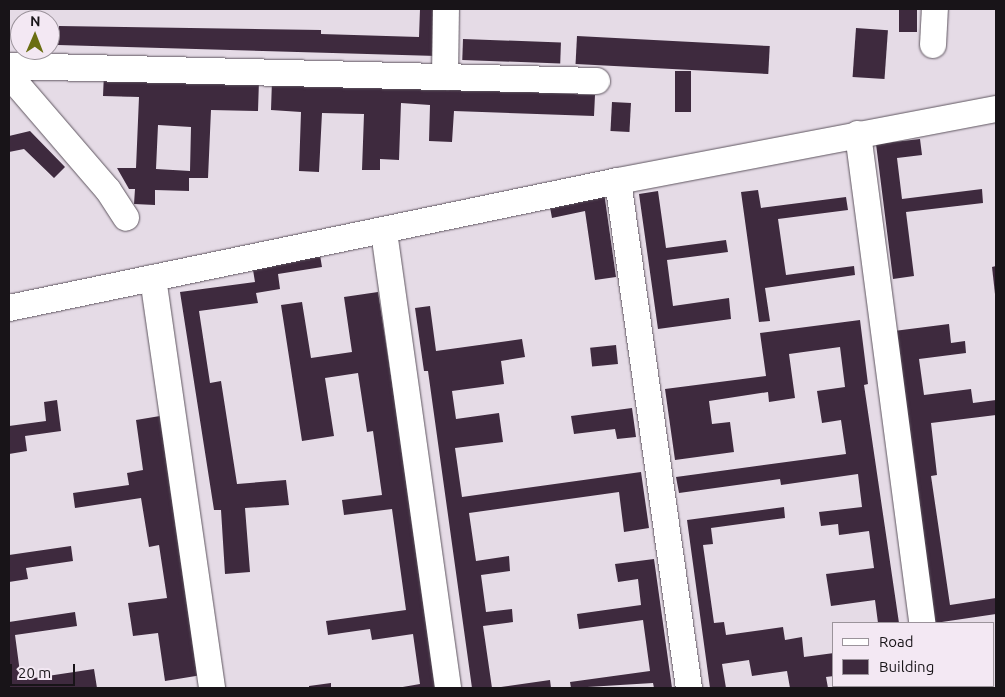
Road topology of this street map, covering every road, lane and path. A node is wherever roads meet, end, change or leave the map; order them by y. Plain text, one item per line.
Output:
1 (446, 9) edge
2 (935, 9) edge
3 (933, 44) dead end
4 (9, 66) edge
5 (9, 75) edge
6 (445, 77) junction
7 (597, 82) dead end
8 (996, 109) edge
9 (858, 134) junction
10 (618, 181) junction
11 (126, 218) dead end
12 (384, 232) junction
13 (154, 278) junction
14 (9, 308) edge
15 (922, 622) edge
16 (212, 688) edge
17 (448, 688) edge
18 (689, 688) edge

1 - 6 street
2 - 3 street
4 - 6 street
5 - 11 street
6 - 7 street
8 - 9 street
9 - 10 street
9 - 15 street
10 - 12 street
10 - 18 street
12 - 13 street
12 - 17 street
13 - 14 street
13 - 16 street

